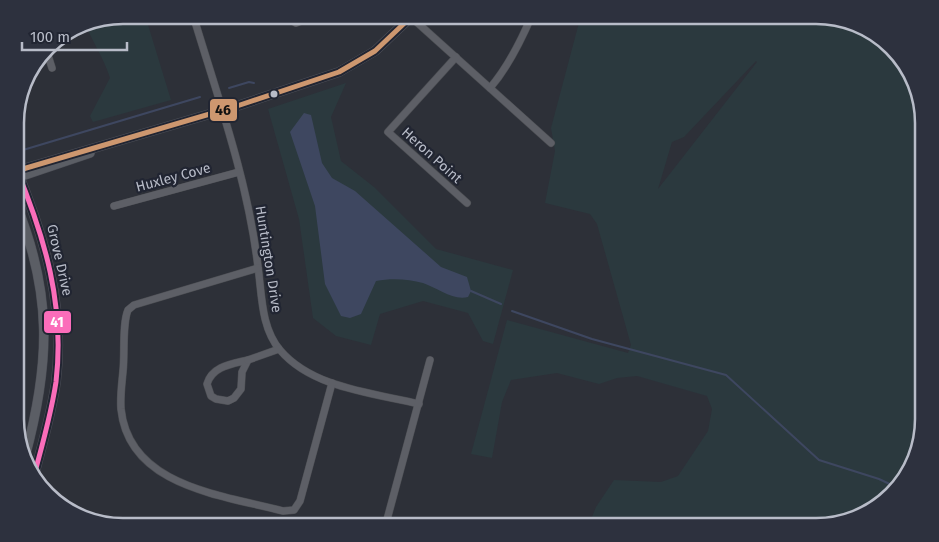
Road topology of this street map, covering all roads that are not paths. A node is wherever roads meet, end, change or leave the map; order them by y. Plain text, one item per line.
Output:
1 (196, 24) edge
2 (404, 24) edge
3 (421, 24) edge
4 (528, 24) edge
5 (49, 57) edge
6 (456, 57) junction
7 (52, 68) dead end
8 (490, 88) junction
9 (222, 110) junction
10 (551, 143) dead end
11 (24, 171) edge
12 (239, 172) junction
13 (24, 191) edge
14 (467, 203) dead end
15 (114, 206) dead end
16 (24, 229) edge
17 (258, 268) junction
18 (279, 349) junction
19 (248, 360) junction
20 (430, 360) dead end
21 (332, 383) junction
22 (419, 404) junction
23 (28, 445) edge
24 (36, 467) edge
25 (387, 518) edge

1 - 9 street, Huntington Drive
2 - 9 main road
3 - 6 street
4 - 8 street
5 - 7 street
6 - 8 street
6 - 14 street, Heron Point
8 - 10 street
9 - 11 main road
9 - 12 street, Huntington Drive
12 - 15 street, Huxley Cove
12 - 17 street, Huntington Drive
13 - 24 main road, Grove Drive
16 - 23 main road, Grove Drive
17 - 18 street, Huntington Drive
17 - 21 street
18 - 19 street
18 - 21 street, Huntington Drive
19 - 19 street
20 - 22 street
21 - 22 street, Huntington Drive
22 - 25 street

